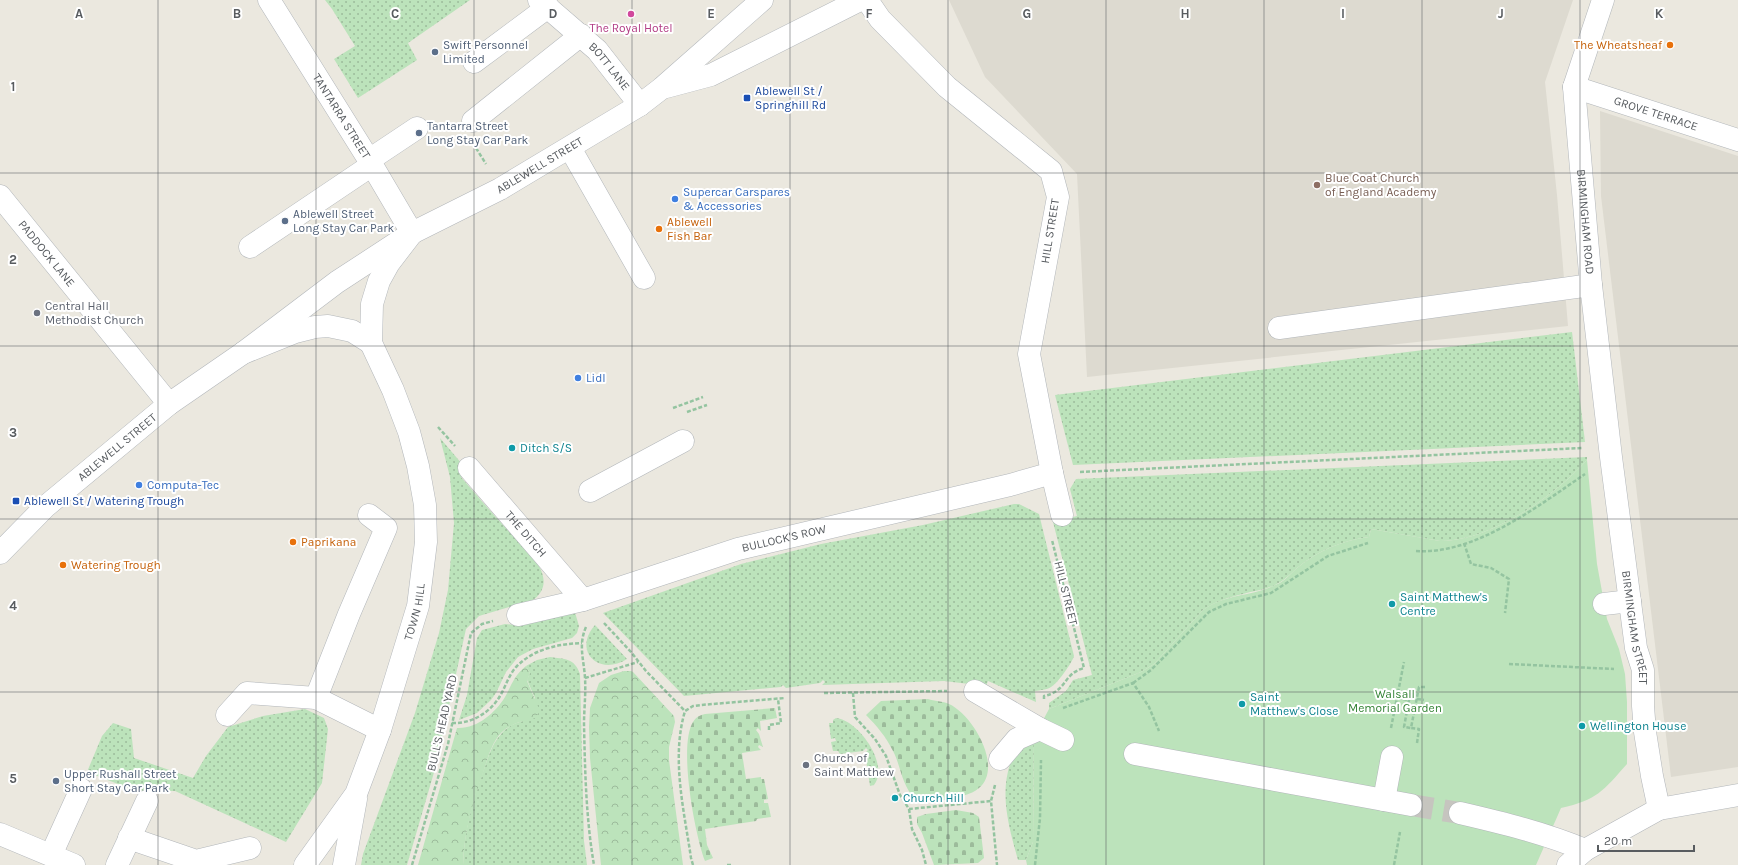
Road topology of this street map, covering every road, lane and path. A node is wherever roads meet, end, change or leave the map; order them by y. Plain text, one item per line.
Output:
1 (269, 0) edge
2 (762, 0) edge
3 (860, 0) edge
4 (867, 0) edge
5 (1603, 0) edge
6 (544, 3) edge
7 (581, 35) junction
8 (474, 62) dead end
9 (1574, 87) junction
10 (662, 88) junction
11 (640, 106) junction
12 (474, 121) dead end
13 (417, 128) dead end
14 (1738, 140) edge
15 (570, 148) junction
16 (370, 163) junction
17 (0, 196) edge
18 (412, 233) junction
19 (250, 247) dead end
20 (644, 278) dead end
21 (1591, 285) junction
22 (1279, 328) dead end
23 (371, 343) junction
24 (243, 353) junction
25 (703, 397) dead end
26 (169, 404) junction
27 (707, 405) dead end
28 (673, 408) dead end
29 (684, 413) dead end
30 (409, 432) junction
31 (683, 441) dead end
32 (1611, 452) junction
33 (469, 468) joint
34 (1052, 473) junction
35 (590, 491) dead end
36 (1062, 514) dead end
37 (369, 515) dead end
38 (8, 535) edge
39 (1052, 538) dead end
40 (1368, 543) dead end
41 (1464, 543) junction
42 (1416, 551) dead end
43 (0, 553) edge
44 (1630, 601) junction
45 (1604, 604) dead end
46 (588, 608) junction
47 (1506, 612) dead end
48 (518, 615) joint
49 (582, 642) junction
50 (638, 662) junction
51 (1404, 662) dead end
52 (1509, 664) dead end
53 (1643, 670) junction
54 (585, 678) junction
55 (1133, 683) junction
56 (1419, 687) dead end
57 (1426, 688) dead end
58 (975, 691) joint
59 (824, 693) dead end
60 (852, 693) junction
61 (1053, 694) dead end
62 (316, 698) junction
63 (785, 698) dead end
64 (1397, 698) junction
65 (778, 699) junction
66 (1417, 699) dead end
67 (1424, 700) dead end
68 (685, 711) junction
69 (1056, 711) dead end
70 (227, 715) dead end
71 (452, 723) junction
72 (1040, 728) junction
73 (1391, 728) dead end
74 (1411, 728) dead end
75 (380, 730) junction
76 (769, 730) dead end
77 (1063, 740) dead end
78 (1135, 754) dead end
79 (1392, 757) dead end
80 (1158, 758) junction
81 (1000, 759) joint
82 (81, 789) dead end
83 (356, 794) junction
84 (1738, 795) edge
85 (1384, 800) junction
86 (147, 801) dead end
87 (991, 801) junction
88 (1408, 804) joint
89 (909, 809) junction
90 (1659, 809) junction
91 (1460, 813) tunnel mouth
92 (0, 834) edge
93 (129, 838) junction
94 (1397, 846) junction
95 (1403, 847) dead end
96 (250, 848) dead end
97 (1585, 850) junction
98 (51, 856) junction
99 (1395, 858) junction
100 (1400, 859) dead end
101 (74, 865) edge
102 (117, 865) edge
103 (304, 865) edge
104 (344, 865) edge
105 (412, 865) edge
106 (594, 865) edge
107 (693, 865) edge
108 (728, 865) edge
109 (734, 865) edge
110 (926, 865) edge
111 (997, 865) edge
112 (1035, 865) edge
113 (1394, 865) edge
114 (1568, 865) edge

1 - 16 street, TANTARRA STREET
2 - 10 street, ABLEWELL STREET
3 - 10 street, ABLEWELL STREET
4 - 34 street, HILL STREET
5 - 9 street, BIRMINGHAM ROAD
6 - 7 street, BOTT LANE
6 - 8 street
7 - 11 street, BOTT LANE
7 - 12 street
9 - 14 street, GROVE TERRACE
9 - 21 street, BIRMINGHAM ROAD
10 - 11 street, ABLEWELL STREET
11 - 15 street, ABLEWELL STREET
13 - 16 street
15 - 18 street, ABLEWELL STREET
15 - 20 street
16 - 18 street, TANTARRA STREET
16 - 19 street
17 - 26 street, PADDOCK LANE
18 - 23 street, ABLEWELL STREET
18 - 24 street, ABLEWELL STREET
21 - 22 street
21 - 32 street, BIRMINGHAM ROAD
23 - 24 street, ABLEWELL STREET
23 - 30 street, TOWN HILL
24 - 26 street, ABLEWELL STREET
25 - 28 path
26 - 38 street, ABLEWELL STREET
27 - 29 path
30 - 33 path
30 - 75 street, TOWN HILL
31 - 35 street
32 - 34 path
32 - 41 path
32 - 44 street, BIRMINGHAM STREET
33 - 46 street, THE DITCH
34 - 36 street, HILL STREET
34 - 46 street, BULLOCK'S ROW
37 - 62 street
38 - 43 street, ABLEWELL STREET
39 - 61 path, HILL STREET
40 - 55 path
41 - 42 path
41 - 47 path
44 - 45 street
44 - 53 street, BIRMINGHAM STREET
46 - 48 street, BULLOCK'S ROW
46 - 49 path
46 - 50 path
48 - 71 path, BULL'S HEAD YARD
49 - 54 path
49 - 71 path
50 - 54 path
50 - 68 path
51 - 64 path
52 - 53 path
53 - 90 street, BIRMINGHAM STREET
54 - 106 path
55 - 69 path
55 - 80 path
56 - 57 path
58 - 60 path
58 - 72 street
59 - 60 path
60 - 89 path
62 - 70 street
62 - 75 street
63 - 65 path
64 - 73 path
64 - 74 path
65 - 68 path
65 - 76 path
66 - 67 path
68 - 107 path
71 - 105 path, BULL'S HEAD YARD
72 - 77 street
72 - 81 street
72 - 112 path
75 - 83 street, TOWN HILL
78 - 80 street
79 - 85 street
80 - 85 street
81 - 87 path
82 - 98 street
83 - 103 street, TOWN HILL
83 - 104 street
84 - 90 street
85 - 88 street
86 - 93 street
87 - 89 path
87 - 111 path
88 - 94 path
89 - 110 path
90 - 97 street
91 - 97 street
92 - 98 street
93 - 96 street
93 - 102 street
94 - 95 path
94 - 99 path
97 - 114 street
98 - 101 street
99 - 100 path
99 - 113 path
108 - 109 path

